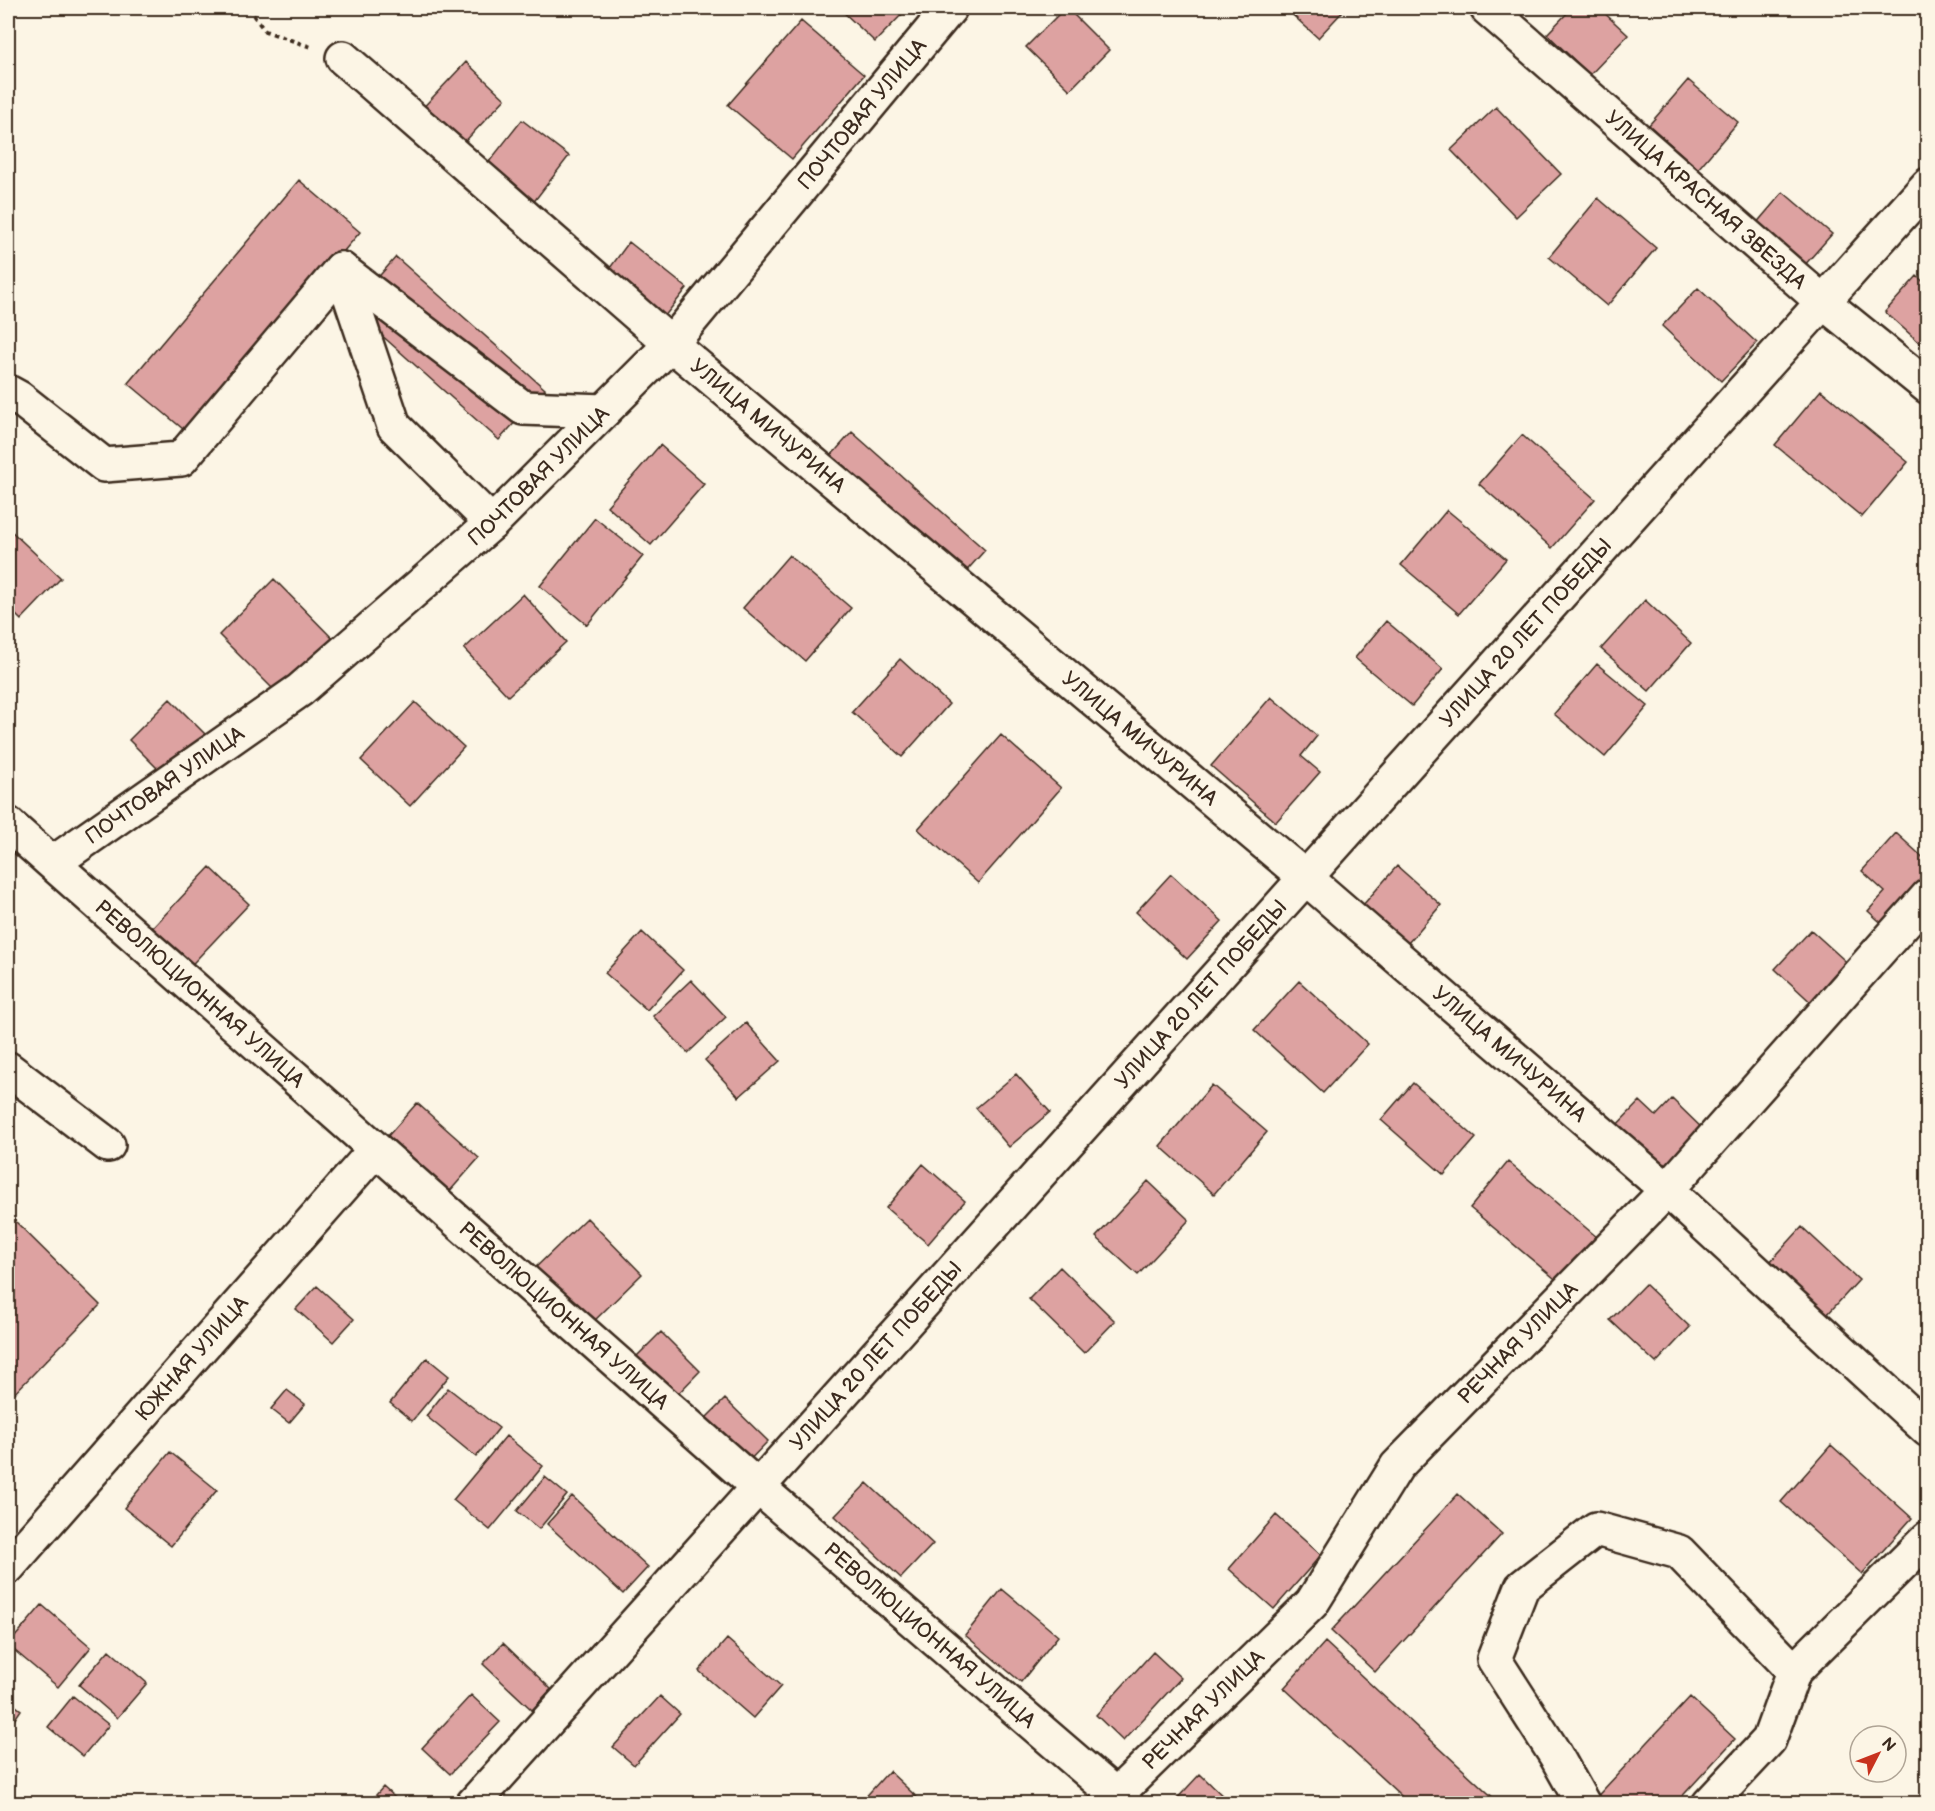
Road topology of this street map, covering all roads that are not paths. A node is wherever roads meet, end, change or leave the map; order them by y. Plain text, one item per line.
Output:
1 (950, 8) edge
2 (1486, 8) edge
3 (343, 58) road end
4 (1928, 185) edge
5 (341, 269) junction
6 (1823, 302) junction
7 (671, 344) junction
8 (1928, 387) edge
9 (8, 392) edge
10 (604, 411) junction
11 (492, 523) junction
12 (8, 824) edge
13 (53, 863) junction
14 (1306, 878) junction
15 (1928, 896) edge
16 (8, 1069) edge
17 (108, 1145) dead end
18 (375, 1150) junction
19 (1667, 1190) junction
20 (1928, 1430) edge
21 (758, 1487) junction
22 (1928, 1538) edge
23 (8, 1567) edge
24 (1794, 1671) junction
25 (1121, 1799) edge
26 (473, 1803) edge
27 (1583, 1803) edge
28 (1709, 1803) edge

1 - 7 street, ПОЧТОВАЯ УЛИЦА
2 - 6 street, УЛИЦА КРАСНАЯ ЗВЕЗДА
3 - 7 street, УЛИЦА МИЧУРИНА
4 - 6 street, УЛИЦА 20 ЛЕТ ПОБЕДЫ
5 - 9 street
5 - 10 street
5 - 11 street
6 - 8 street, УЛИЦА КРАСНАЯ ЗВЕЗДА
6 - 14 street, УЛИЦА 20 ЛЕТ ПОБЕДЫ
7 - 10 street, ПОЧТОВАЯ УЛИЦА
7 - 14 street, УЛИЦА МИЧУРИНА
10 - 11 street, ПОЧТОВАЯ УЛИЦА
11 - 13 street, ПОЧТОВАЯ УЛИЦА
12 - 13 street, РЕВОЛЮЦИОННАЯ УЛИЦА
13 - 18 street, РЕВОЛЮЦИОННАЯ УЛИЦА
14 - 19 street, УЛИЦА МИЧУРИНА
14 - 21 street, УЛИЦА 20 ЛЕТ ПОБЕДЫ
15 - 19 street, РЕЧНАЯ УЛИЦА
16 - 17 street
18 - 21 street, РЕВОЛЮЦИОННАЯ УЛИЦА
18 - 23 street, ЮЖНАЯ УЛИЦА
19 - 20 street, УЛИЦА МИЧУРИНА
19 - 25 street, РЕЧНАЯ УЛИЦА
21 - 25 street, РЕВОЛЮЦИОННАЯ УЛИЦА
21 - 26 street, УЛИЦА 20 ЛЕТ ПОБЕДЫ
22 - 24 street
24 - 27 street
24 - 28 street

